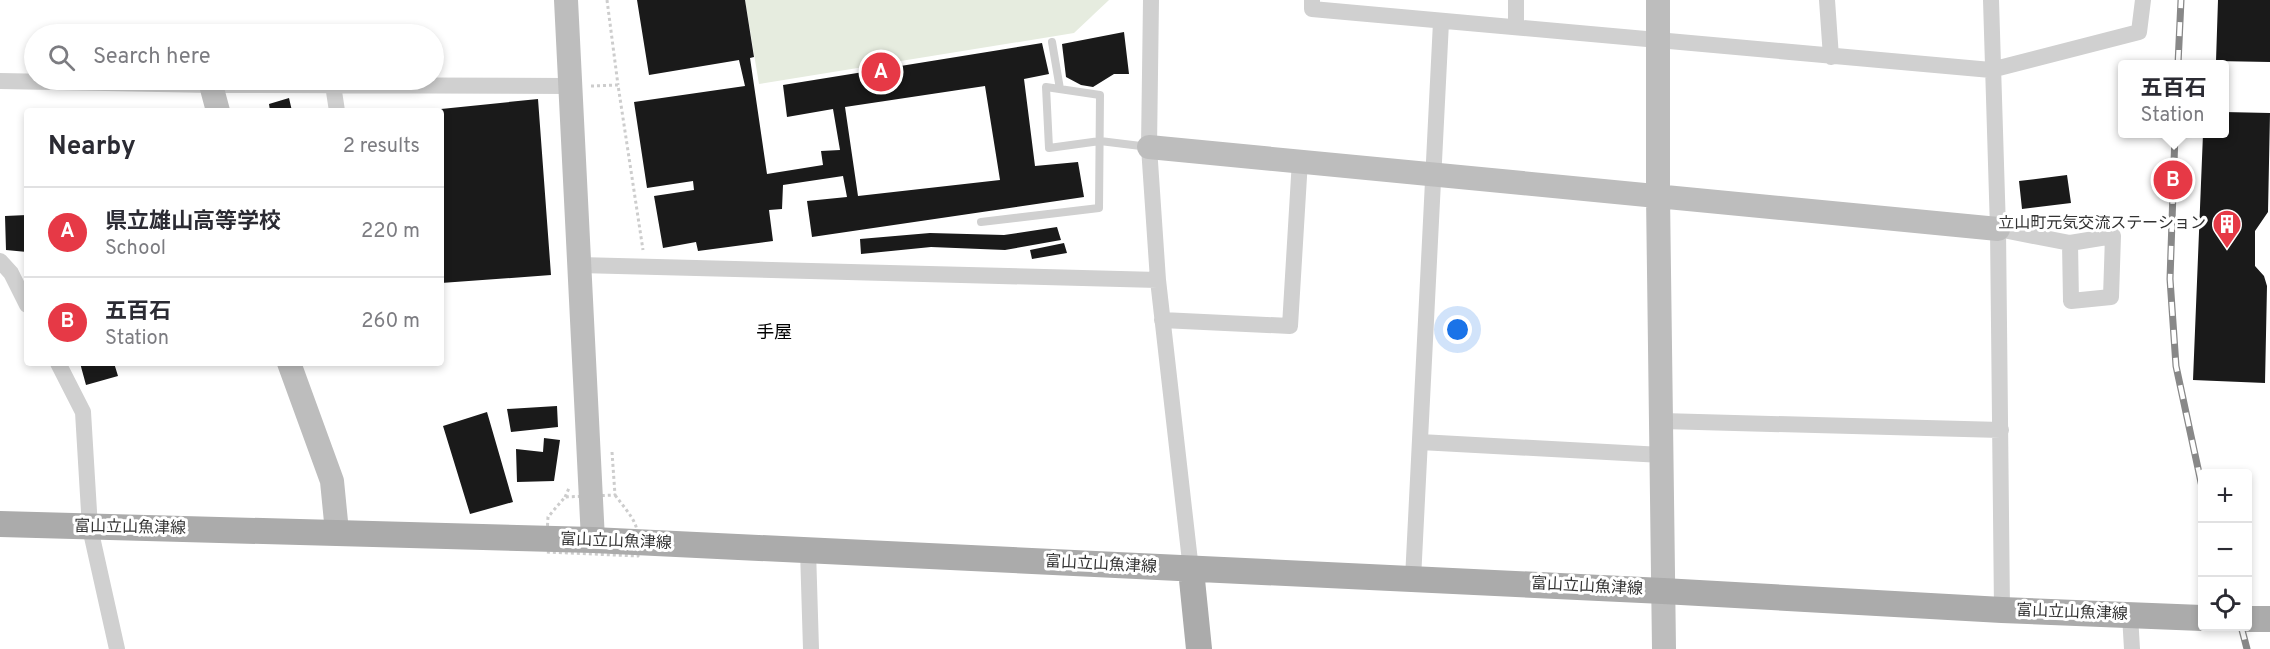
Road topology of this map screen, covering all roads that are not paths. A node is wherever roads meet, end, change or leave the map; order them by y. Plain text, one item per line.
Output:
1 (566, 0) edge
2 (1151, 0) edge
3 (1312, 0) edge
4 (1516, 0) edge
5 (1658, 0) edge
6 (1827, 0) edge
7 (1990, 0) edge
8 (2143, 0) edge
9 (1441, 22) junction
10 (1516, 26) junction
11 (1658, 41) junction
12 (1052, 42) dead end
13 (1830, 57) junction
14 (1991, 70) junction
15 (0, 81) edge
16 (24, 81) edge
17 (444, 85) edge
18 (579, 86) junction
19 (1060, 89) junction
20 (212, 90) edge
21 (334, 90) edge
22 (217, 108) edge
23 (337, 108) edge
24 (1100, 141) junction
25 (1149, 147) junction
26 (1300, 160) junction
27 (1433, 175) junction
28 (1658, 196) junction
29 (981, 222) dead end
30 (1998, 229) junction
31 (2070, 243) dead end
32 (0, 261) edge
33 (579, 265) junction
34 (1158, 280) junction
35 (24, 299) edge
36 (1162, 320) junction
37 (60, 366) edge
38 (290, 366) edge
39 (1662, 421) junction
40 (2001, 430) junction
41 (1420, 442) junction
42 (1662, 455) junction
43 (0, 524) edge
44 (90, 528) junction
45 (337, 532) junction
46 (593, 540) junction
47 (808, 550) junction
48 (1191, 570) junction
49 (1413, 579) junction
50 (1663, 591) junction
51 (2002, 610) junction
52 (2130, 615) junction
53 (2198, 618) edge
54 (2252, 619) edge
55 (2270, 619) edge
56 (117, 649) edge
57 (811, 649) edge
58 (1199, 649) edge
59 (1664, 649) edge
60 (2132, 649) edge

1 - 18 street
2 - 25 street
3 - 9 street
4 - 10 street
5 - 11 street
6 - 13 street
7 - 14 street
8 - 14 street
9 - 10 street
9 - 27 street
10 - 11 street
11 - 13 street
11 - 28 street
12 - 19 lane
13 - 14 street
14 - 30 street
15 - 16 street
17 - 18 street
18 - 33 street
19 - 24 lane
19 - 24 lane
20 - 22 street
21 - 23 street
24 - 25 lane
24 - 29 lane
25 - 26 street
25 - 34 street
26 - 27 street
26 - 36 street
27 - 28 street
27 - 41 street
28 - 30 street
28 - 39 street
30 - 31 street
30 - 40 street
32 - 35 street
33 - 34 street
33 - 46 street
34 - 36 street
36 - 48 street
37 - 44 street
38 - 45 street
39 - 40 street
39 - 42 street
40 - 51 street
41 - 42 street
41 - 49 street
42 - 50 street
43 - 44 main road, 富山立山魚津線
44 - 45 main road, 富山立山魚津線
44 - 56 street
45 - 46 main road, 富山立山魚津線
46 - 47 main road, 富山立山魚津線
47 - 48 main road, 富山立山魚津線
47 - 57 street
48 - 49 main road, 富山立山魚津線
48 - 58 main road
49 - 50 main road, 富山立山魚津線
50 - 51 main road, 富山立山魚津線
50 - 59 street
51 - 52 main road, 富山立山魚津線
52 - 53 main road, 富山立山魚津線
52 - 60 street
54 - 55 main road

